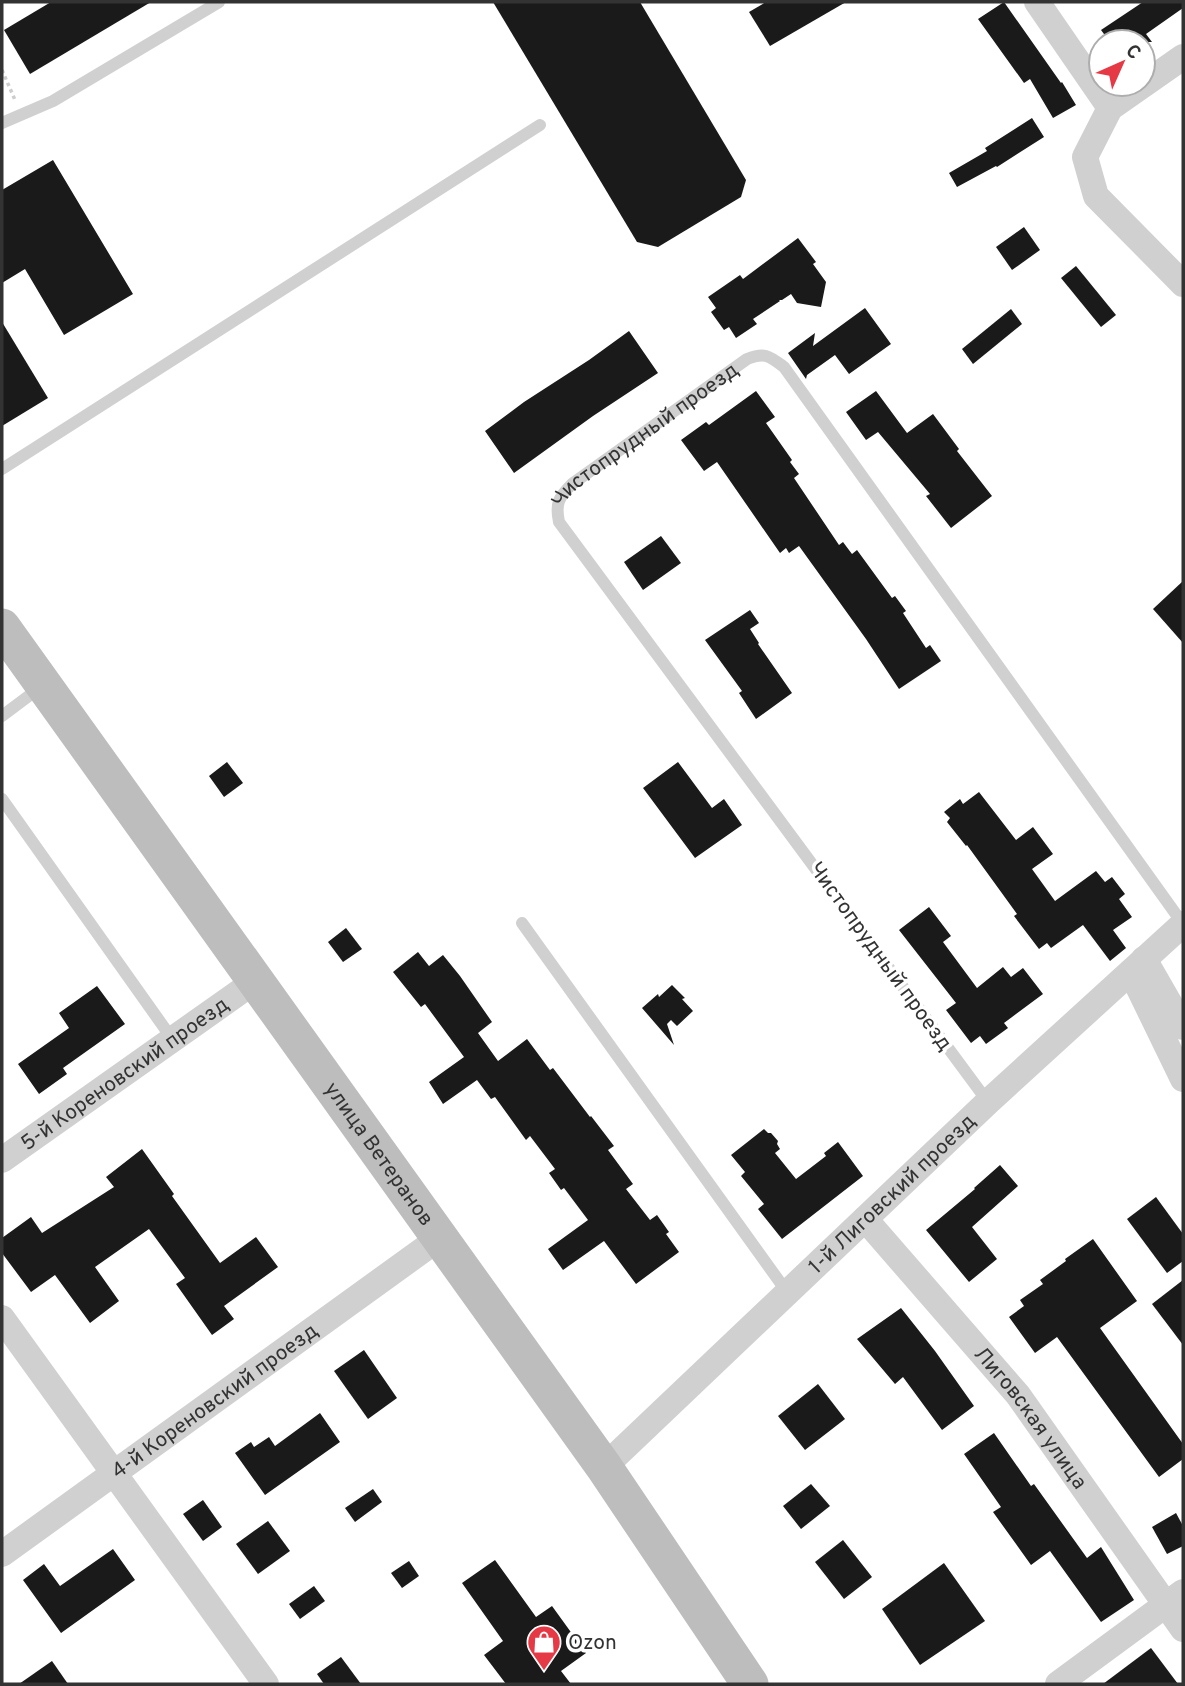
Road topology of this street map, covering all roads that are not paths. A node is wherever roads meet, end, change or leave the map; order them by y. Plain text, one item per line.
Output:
1 (219, 2) edge
2 (1037, 2) edge
3 (1183, 57) edge
4 (1110, 108) junction
5 (2, 123) edge
6 (540, 125) dead end
7 (1183, 284) edge
8 (2, 469) edge
9 (2, 627) edge
10 (2, 639) edge
11 (38, 689) junction
12 (2, 716) edge
13 (2, 799) edge
14 (522, 923) dead end
15 (1183, 924) edge
16 (1137, 966) junction
17 (248, 986) junction
18 (1183, 1027) edge
19 (173, 1040) junction
20 (1183, 1079) edge
21 (988, 1102) junction
22 (2, 1160) edge
23 (865, 1219) junction
24 (427, 1247) junction
25 (788, 1292) junction
26 (2, 1318) edge
27 (604, 1467) junction
28 (113, 1475) junction
29 (2, 1554) edge
30 (1175, 1598) edge
31 (1183, 1629) edge
32 (266, 1684) edge
33 (740, 1684) edge
34 (750, 1684) edge
35 (1058, 1684) edge

1 - 5 lane
2 - 4 street
3 - 4 street
4 - 7 street
6 - 8 lane
9 - 27 street, улица Ветеранов
10 - 11 street, улица Ветеранов
11 - 12 lane
11 - 17 street, улица Ветеранов
13 - 19 lane
14 - 25 lane
15 - 16 street, 1-й Лиговский проезд
15 - 21 lane, Чистопрудный проезд
16 - 18 street
16 - 20 street
16 - 21 street, 1-й Лиговский проезд
17 - 19 street, 5-й Кореновский проезд
17 - 24 street, улица Ветеранов
19 - 22 street, 5-й Кореновский проезд
21 - 23 street, 1-й Лиговский проезд
23 - 25 street, 1-й Лиговский проезд
23 - 30 street, Лиговская улица
24 - 28 street, 4-й Кореновский проезд
24 - 33 street, улица Ветеранов
25 - 27 street, 1-й Лиговский проезд
26 - 28 street
27 - 34 street, улица Ветеранов
28 - 29 street, 4-й Кореновский проезд
28 - 32 street
30 - 31 street, Лиговская улица
30 - 35 street

